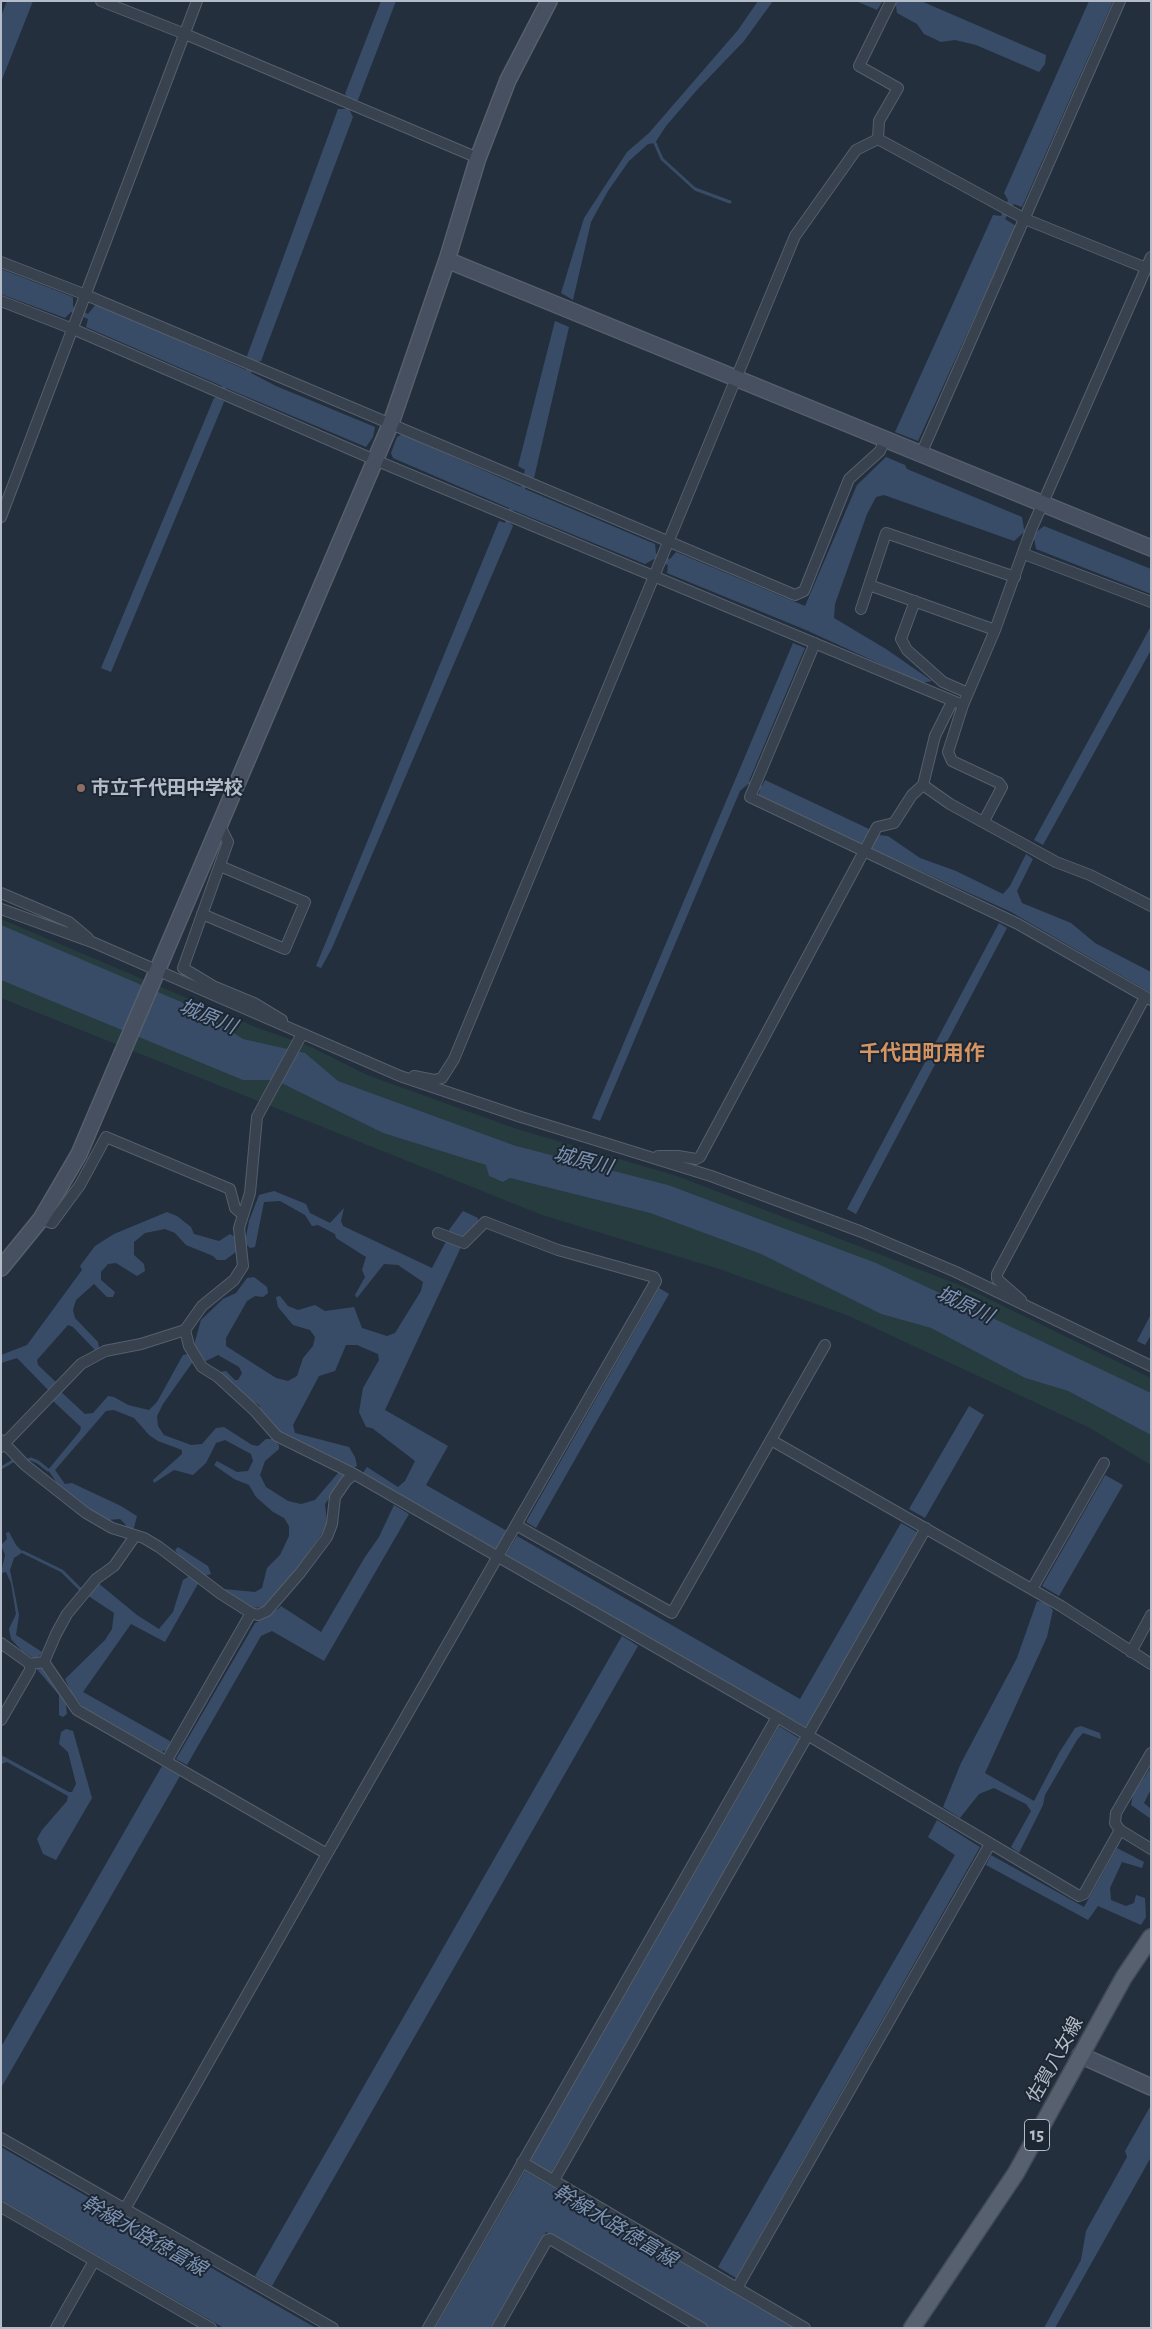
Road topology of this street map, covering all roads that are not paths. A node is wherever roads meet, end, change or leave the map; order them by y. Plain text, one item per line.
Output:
1 (100, 1) edge
2 (198, 1) edge
3 (549, 1) edge
4 (1120, 1) edge
5 (890, 3) edge
6 (185, 34) junction
7 (878, 139) junction
8 (478, 158) junction
9 (1025, 219) junction
10 (1151, 257) edge
11 (447, 260) junction
12 (1, 262) edge
13 (1146, 268) junction
14 (84, 300) junction
15 (1, 302) edge
16 (74, 325) junction
17 (736, 378) junction
18 (391, 423) junction
19 (885, 439) junction
20 (921, 454) junction
21 (376, 460) junction
22 (1042, 504) junction
23 (1, 518) edge
24 (669, 540) junction
25 (1151, 548) edge
26 (1024, 554) junction
27 (655, 575) junction
28 (1015, 577) junction
29 (869, 585) junction
30 (915, 601) junction
31 (1151, 602) edge
32 (861, 609) dead end
33 (994, 630) junction
34 (816, 643) junction
35 (968, 693) junction
36 (952, 702) junction
37 (963, 705) junction
38 (923, 785) junction
39 (984, 822) junction
40 (219, 824) junction
41 (863, 852) junction
42 (220, 866) junction
43 (1, 893) edge
44 (1151, 906) edge
45 (1, 909) edge
46 (202, 914) junction
47 (92, 942) junction
48 (157, 970) junction
49 (1148, 998) edge
50 (288, 1026) junction
51 (302, 1034) junction
52 (400, 1076) junction
53 (648, 1156) junction
54 (243, 1215) junction
55 (41, 1219) junction
56 (438, 1232) dead end
57 (1, 1268) edge
58 (1025, 1305) junction
59 (185, 1330) junction
60 (825, 1345) dead end
61 (1151, 1366) edge
62 (771, 1440) junction
63 (2, 1443) edge
64 (1104, 1463) dead end
65 (354, 1474) junction
66 (516, 1525) junction
67 (926, 1528) junction
68 (135, 1536) junction
69 (498, 1558) junction
70 (1032, 1588) junction
71 (251, 1613) junction
72 (1151, 1615) edge
73 (1, 1643) edge
74 (1131, 1652) junction
75 (37, 1663) junction
76 (1151, 1664) edge
77 (776, 1717) junction
78 (1, 1720) edge
79 (808, 1735) junction
80 (1151, 1753) edge
81 (174, 1765) junction
82 (1120, 1830) junction
83 (990, 1844) junction
84 (1151, 1849) edge
85 (326, 1854) junction
86 (1151, 1937) edge
87 (1080, 2056) junction
88 (1151, 2087) edge
89 (1, 2138) edge
90 (522, 2162) junction
91 (554, 2180) junction
92 (1, 2207) edge
93 (126, 2209) junction
94 (94, 2261) junction
95 (737, 2288) junction
96 (56, 2328) edge
97 (211, 2328) edge
98 (333, 2328) edge
99 (428, 2328) edge
100 (497, 2328) edge
101 (702, 2328) edge
102 (805, 2328) edge
103 (912, 2328) edge

1 - 6 street
2 - 6 street
3 - 8 street
4 - 9 street
5 - 7 street
6 - 8 street
6 - 14 street
7 - 9 street
7 - 17 street
8 - 11 street
9 - 13 street
9 - 20 street
10 - 13 street
11 - 17 street
11 - 18 street
12 - 14 street
13 - 22 street
14 - 16 street
14 - 18 street
15 - 16 street
16 - 21 street
16 - 23 street
17 - 19 street
17 - 24 street
18 - 21 street
18 - 24 street
19 - 20 street
19 - 24 street
20 - 22 street
21 - 27 street
21 - 40 street
22 - 25 street
22 - 26 street
24 - 27 street
26 - 28 street
26 - 31 street
27 - 34 street
27 - 52 street
28 - 29 street
28 - 33 street
29 - 30 street
29 - 32 street
30 - 33 street
30 - 35 street
33 - 35 street
34 - 36 street
34 - 41 street
35 - 37 street
36 - 37 street
36 - 38 street
37 - 39 street
38 - 39 street
38 - 41 street
39 - 44 street
40 - 42 street
40 - 48 street
41 - 49 street
41 - 53 street
42 - 46 street
42 - 46 street
43 - 47 street
45 - 47 street
46 - 50 street
47 - 48 street
48 - 50 street
48 - 55 street
49 - 58 street
50 - 51 street
51 - 52 street
51 - 54 street
52 - 53 street
53 - 58 street
54 - 55 street
54 - 59 street
55 - 57 street
56 - 66 street
58 - 61 street
59 - 63 street
59 - 65 street
60 - 62 street
62 - 66 street
62 - 67 street
63 - 68 street
64 - 70 street
65 - 69 street
65 - 71 street
66 - 69 street
67 - 70 street
67 - 79 street
68 - 71 street
68 - 75 street
69 - 77 street
69 - 85 street
70 - 74 street
71 - 81 street
72 - 74 street
73 - 75 street
74 - 76 street
75 - 78 street
75 - 81 street
77 - 79 street
77 - 90 street
79 - 83 street
79 - 91 street
80 - 82 street
81 - 85 street
82 - 83 street
82 - 84 street
83 - 95 street
85 - 93 street
86 - 87 main road, 佐賀八女線 / 15
87 - 88 street
87 - 103 main road, 佐賀八女線 / 15
89 - 93 street
90 - 91 street
90 - 99 street
91 - 95 street
92 - 94 street
93 - 98 street
94 - 96 street
94 - 97 street
95 - 102 street
100 - 101 street

